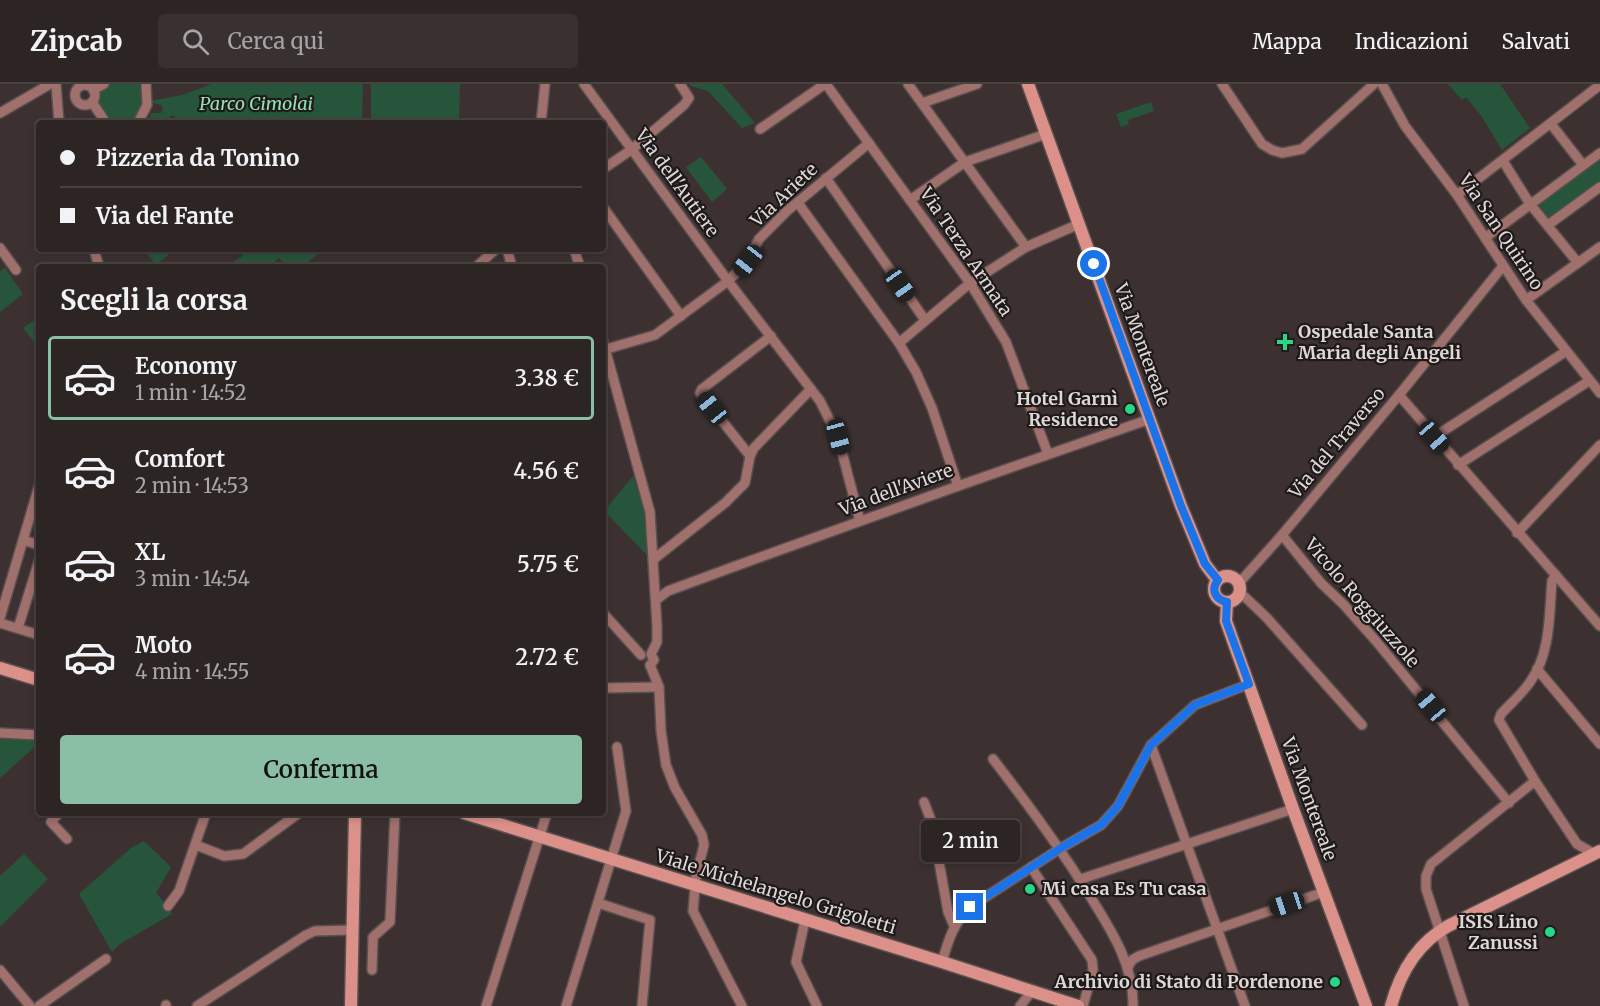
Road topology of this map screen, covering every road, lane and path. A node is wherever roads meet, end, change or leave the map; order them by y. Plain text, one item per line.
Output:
1 (50, 84) edge
2 (57, 84) edge
3 (104, 84) edge
4 (146, 84) edge
5 (544, 84) edge
6 (584, 84) edge
7 (680, 84) edge
8 (826, 84) edge
9 (908, 84) edge
10 (976, 84) edge
11 (1028, 84) edge
12 (1222, 84) edge
13 (1374, 84) edge
14 (1382, 84) edge
15 (1600, 85) edge
16 (84, 86) edge
17 (90, 103) junction
18 (922, 103) junction
19 (0, 113) edge
20 (59, 120) edge
21 (98, 120) edge
22 (104, 120) edge
23 (140, 120) edge
24 (541, 120) edge
25 (1551, 124) junction
26 (760, 129) dead end
27 (1047, 134) junction
28 (869, 143) junction
29 (631, 150) junction
30 (1600, 153) edge
31 (1503, 161) junction
32 (964, 162) junction
33 (1582, 165) junction
34 (606, 167) edge
35 (826, 178) junction
36 (1600, 187) edge
37 (1457, 195) junction
38 (910, 200) junction
39 (798, 203) junction
40 (1530, 204) junction
41 (606, 211) edge
42 (1079, 224) junction
43 (1548, 225) junction
44 (1485, 238) junction
45 (1026, 246) junction
46 (1600, 247) edge
47 (0, 248) edge
48 (493, 252) edge
49 (1578, 263) junction
50 (479, 264) edge
51 (1503, 266) junction
52 (16, 270) dead end
53 (728, 281) junction
54 (970, 283) junction
55 (1526, 300) junction
56 (681, 316) junction
57 (925, 320) junction
58 (771, 336) junction
59 (899, 343) junction
60 (606, 347) edge
61 (1565, 352) junction
62 (606, 354) edge
63 (1589, 381) junction
64 (811, 388) junction
65 (1600, 393) edge
66 (1399, 395) junction
67 (1150, 420) junction
68 (1434, 437) junction
69 (1600, 445) edge
70 (1048, 454) junction
71 (750, 456) junction
72 (1458, 465) junction
73 (958, 486) junction
74 (36, 497) edge
75 (860, 521) junction
76 (1517, 533) junction
77 (1282, 536) junction
78 (23, 540) junction
79 (36, 543) edge
80 (654, 559) junction
81 (36, 571) edge
82 (1556, 575) junction
83 (1218, 580) junction
84 (5, 587) edge
85 (1239, 589) junction
86 (656, 600) junction
87 (1227, 602) junction
88 (606, 616) edge
89 (0, 618) edge
90 (0, 623) edge
91 (1600, 626) edge
92 (18, 628) junction
93 (36, 634) edge
94 (646, 654) junction
95 (0, 668) edge
96 (1537, 669) junction
97 (36, 679) edge
98 (1249, 684) junction
99 (659, 687) junction
100 (606, 688) edge
101 (1362, 724) dead end
102 (0, 733) edge
103 (36, 735) edge
104 (1600, 744) edge
105 (1151, 745) junction
106 (617, 747) dead end
107 (993, 759) dead end
108 (1535, 781) junction
109 (924, 802) dead end
110 (1509, 803) junction
111 (1293, 809) junction
112 (56, 816) edge
113 (205, 816) edge
114 (295, 816) edge
115 (355, 816) edge
116 (394, 816) edge
117 (473, 816) edge
118 (546, 816) edge
119 (539, 837) junction
120 (67, 839) dead end
121 (1186, 843) junction
122 (196, 845) junction
123 (1061, 848) junction
124 (1597, 852) edge
125 (612, 860) junction
126 (1031, 867) junction
127 (1081, 879) junction
128 (695, 886) junction
129 (1324, 892) junction
130 (598, 903) junction
131 (168, 906) dead end
132 (805, 920) junction
133 (954, 926) junction
134 (1216, 928) junction
135 (352, 930) junction
136 (1438, 931) junction
137 (106, 959) dead end
138 (942, 962) junction
139 (1128, 967) junction
140 (0, 970) edge
141 (372, 970) dead end
142 (1032, 991) junction
143 (1389, 1005) edge
144 (30, 1006) edge
145 (39, 1006) edge
146 (197, 1006) edge
147 (351, 1006) edge
148 (486, 1006) edge
149 (566, 1006) edge
150 (642, 1006) edge
151 (742, 1006) edge
152 (817, 1006) edge
153 (1020, 1006) edge
154 (1078, 1006) edge
155 (1083, 1006) edge
156 (1133, 1006) edge
157 (1245, 1006) edge
158 (1366, 1006) edge
159 (1464, 1006) edge

1 - 19 street
2 - 20 street
3 - 16 street
4 - 23 street
5 - 24 street
6 - 29 street, Via dell'Autiere
7 - 29 street
8 - 26 street
8 - 28 street, Via Terza Armata
9 - 18 street
10 - 18 street
11 - 27 main road, Via Montereale
12 - 13 street
14 - 37 street, Via San Quirino
15 - 25 street
16 - 17 street
16 - 17 street
17 - 21 street
17 - 22 street
18 - 32 street
25 - 31 street
25 - 33 street
27 - 32 street
27 - 42 main road, Via Montereale
28 - 35 street, Via Ariete
28 - 38 street, Via Terza Armata
29 - 34 street
29 - 53 street, Via dell'Autiere
30 - 33 street
31 - 37 street
31 - 40 street
32 - 38 street
32 - 45 street
33 - 40 street
35 - 39 street, Via Ariete
35 - 57 street
36 - 43 street
37 - 44 street, Via San Quirino
38 - 54 street, Via Terza Armata
39 - 53 street, Via Ariete
39 - 59 street
40 - 43 street
40 - 44 street
41 - 56 street
42 - 45 street
42 - 67 main road, Via Montereale
43 - 49 street
44 - 51 street, Via San Quirino
45 - 54 street
46 - 49 street
47 - 52 street
48 - 50 street
49 - 55 street
51 - 55 street, Via San Quirino
51 - 66 street, Via del Traverso
53 - 56 street, Via Ariete
53 - 58 street, Via dell'Autiere
54 - 57 street
54 - 70 street, Via Terza Armata
55 - 61 street, Via San Quirino
56 - 60 street, Via Ariete
57 - 59 street
58 - 64 street, Via dell'Autiere
58 - 71 street
59 - 73 street
61 - 63 street, Via San Quirino
61 - 68 street
62 - 80 street
63 - 65 street, Via San Quirino
63 - 72 street
64 - 71 street
64 - 75 street, Via dell'Autiere
66 - 68 street
66 - 77 street, Via del Traverso
67 - 70 street, Via dell'Aviere
67 - 83 main road, Via Montereale
68 - 72 street
69 - 76 street
70 - 73 street, Via dell'Aviere
71 - 80 street
72 - 76 street
73 - 75 street, Via dell'Aviere
74 - 78 street
75 - 86 street, Via dell'Aviere
76 - 82 street
77 - 85 street, Via del Traverso
77 - 110 street, Vicolo Roggiuzzole
78 - 79 street
78 - 84 street
80 - 86 street
81 - 92 street
82 - 91 street
82 - 96 street
83 - 85 main road
83 - 87 main road
84 - 89 street
85 - 87 main road
85 - 101 street
86 - 94 street
87 - 98 main road, Via Montereale
88 - 94 street
90 - 92 street
92 - 93 street
94 - 99 street
95 - 97 main road
96 - 104 street
96 - 108 street
98 - 105 street
98 - 111 main road, Via Montereale
99 - 100 street
99 - 128 street
102 - 103 street
105 - 121 street
105 - 123 street
106 - 125 street
107 - 123 street
108 - 110 street
108 - 124 street
109 - 133 street
110 - 136 street
111 - 121 street
111 - 129 main road, Via Montereale
112 - 120 street
113 - 122 street
114 - 122 street
115 - 135 main road
116 - 141 street
117 - 119 main road, Viale Michelangelo Grigoletti
118 - 119 street
119 - 125 main road, Viale Michelangelo Grigoletti
119 - 148 street
121 - 127 street
121 - 134 street
122 - 131 street
123 - 126 street
123 - 127 street
124 - 136 main road
125 - 128 main road, Viale Michelangelo Grigoletti
125 - 130 street
126 - 133 street
126 - 155 street
127 - 139 street
128 - 132 main road, Viale Michelangelo Grigoletti
128 - 151 street
129 - 134 street
129 - 158 main road, Via Montereale
130 - 149 street
130 - 150 street
132 - 138 main road, Viale Michelangelo Grigoletti
132 - 152 street
133 - 138 street
134 - 139 street
134 - 157 street
135 - 146 street
135 - 147 main road
136 - 143 main road
136 - 159 street
137 - 145 street
138 - 142 main road, Viale Michelangelo Grigoletti
139 - 156 street
140 - 144 street
142 - 153 street
142 - 154 main road, Viale Michelangelo Grigoletti

